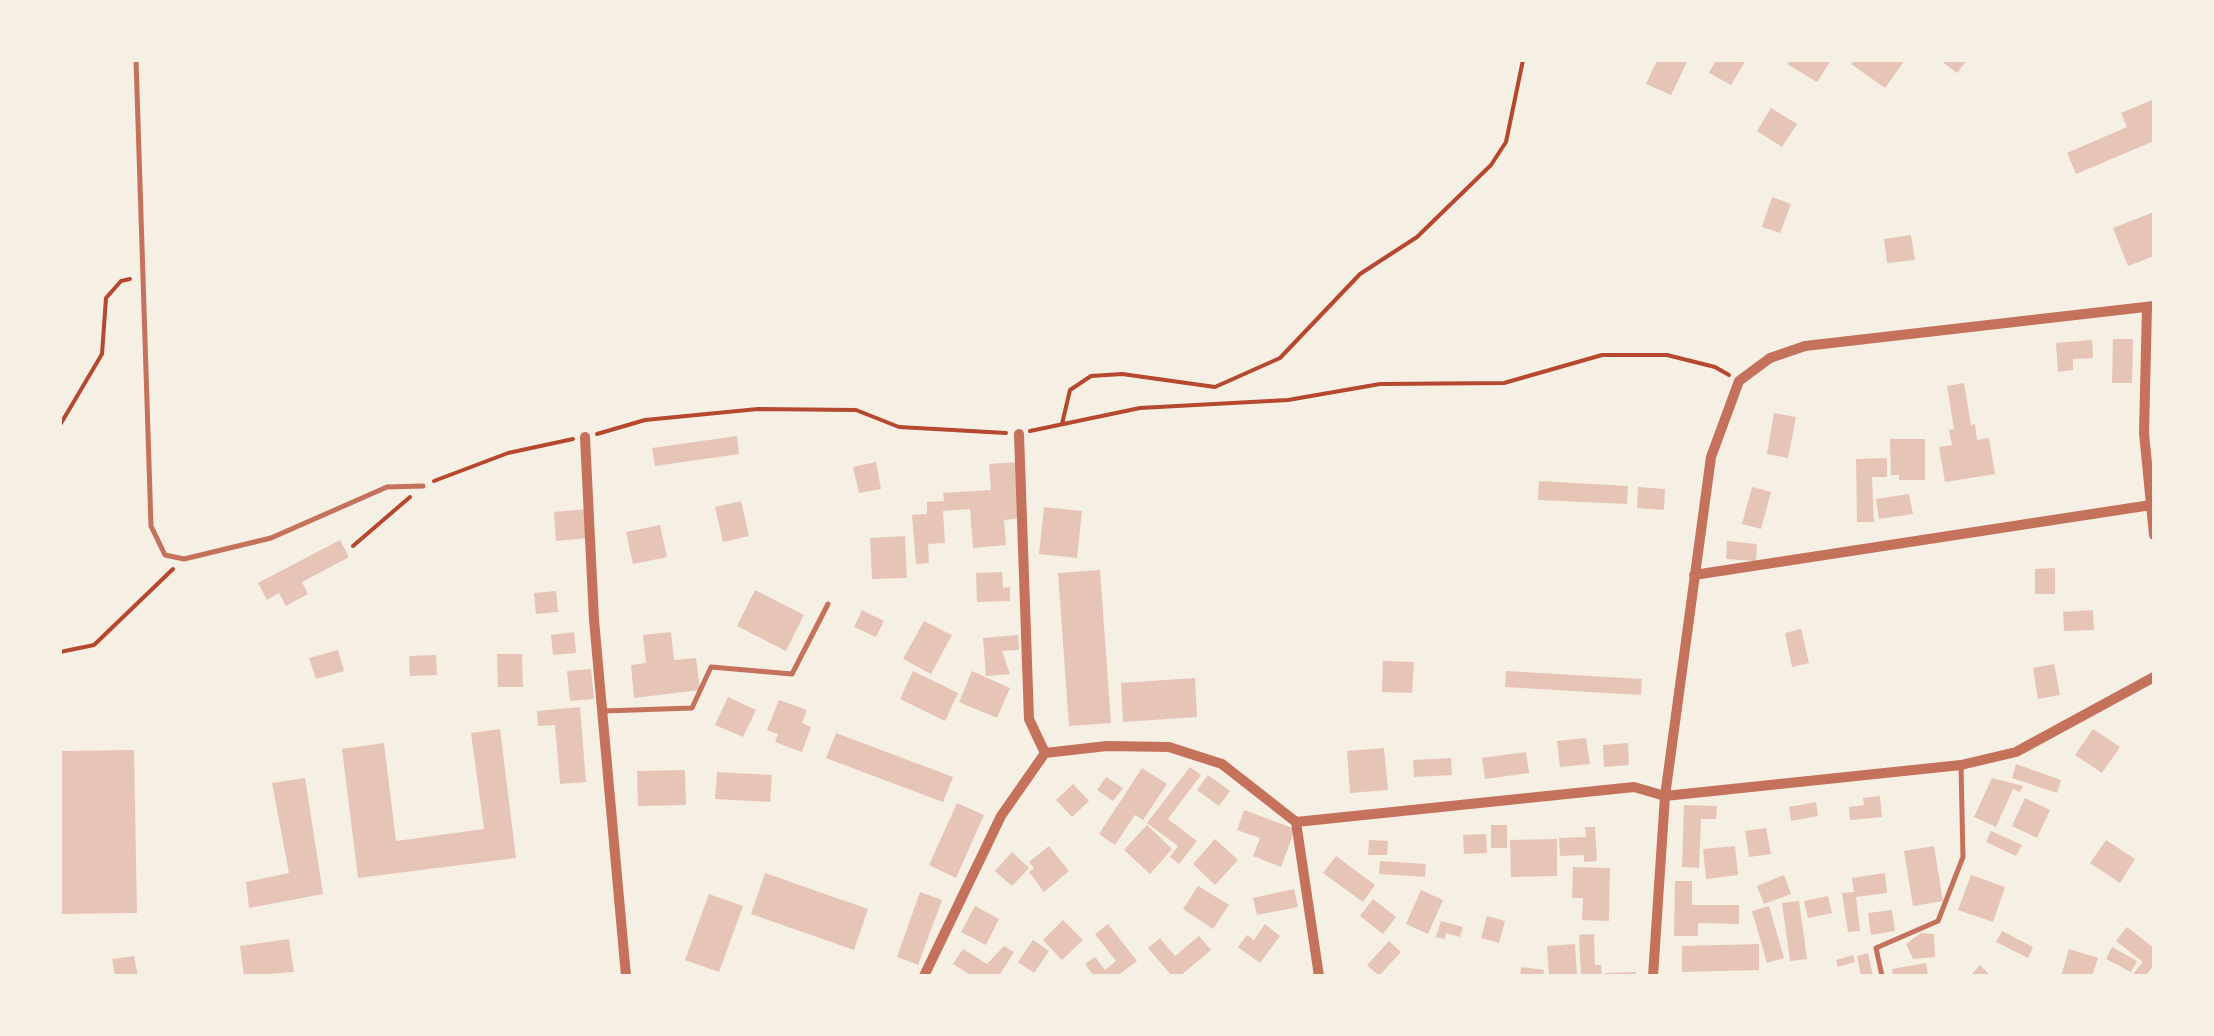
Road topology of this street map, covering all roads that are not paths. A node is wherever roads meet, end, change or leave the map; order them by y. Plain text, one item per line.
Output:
1 (136, 60) edge
2 (2150, 306) edge
3 (1019, 434) road end
4 (585, 437) road end
5 (423, 486) road end
6 (2151, 505) junction
7 (2154, 535) edge
8 (1694, 575) junction
9 (828, 604) dead end
10 (2154, 677) edge
11 (604, 711) junction
12 (1044, 753) junction
13 (1961, 766) junction
14 (1665, 796) junction
15 (1296, 822) junction
16 (626, 976) edge
17 (924, 976) edge
18 (1319, 976) edge
19 (1654, 976) edge
20 (1882, 976) edge

1 - 5 lane
2 - 6 street
2 - 8 street
3 - 12 street
4 - 11 street
6 - 7 street
6 - 8 street
8 - 14 street
9 - 11 lane
10 - 13 street
11 - 16 street
12 - 15 street
12 - 17 street
13 - 14 street
13 - 20 lane
14 - 15 street
14 - 19 street
15 - 18 street

